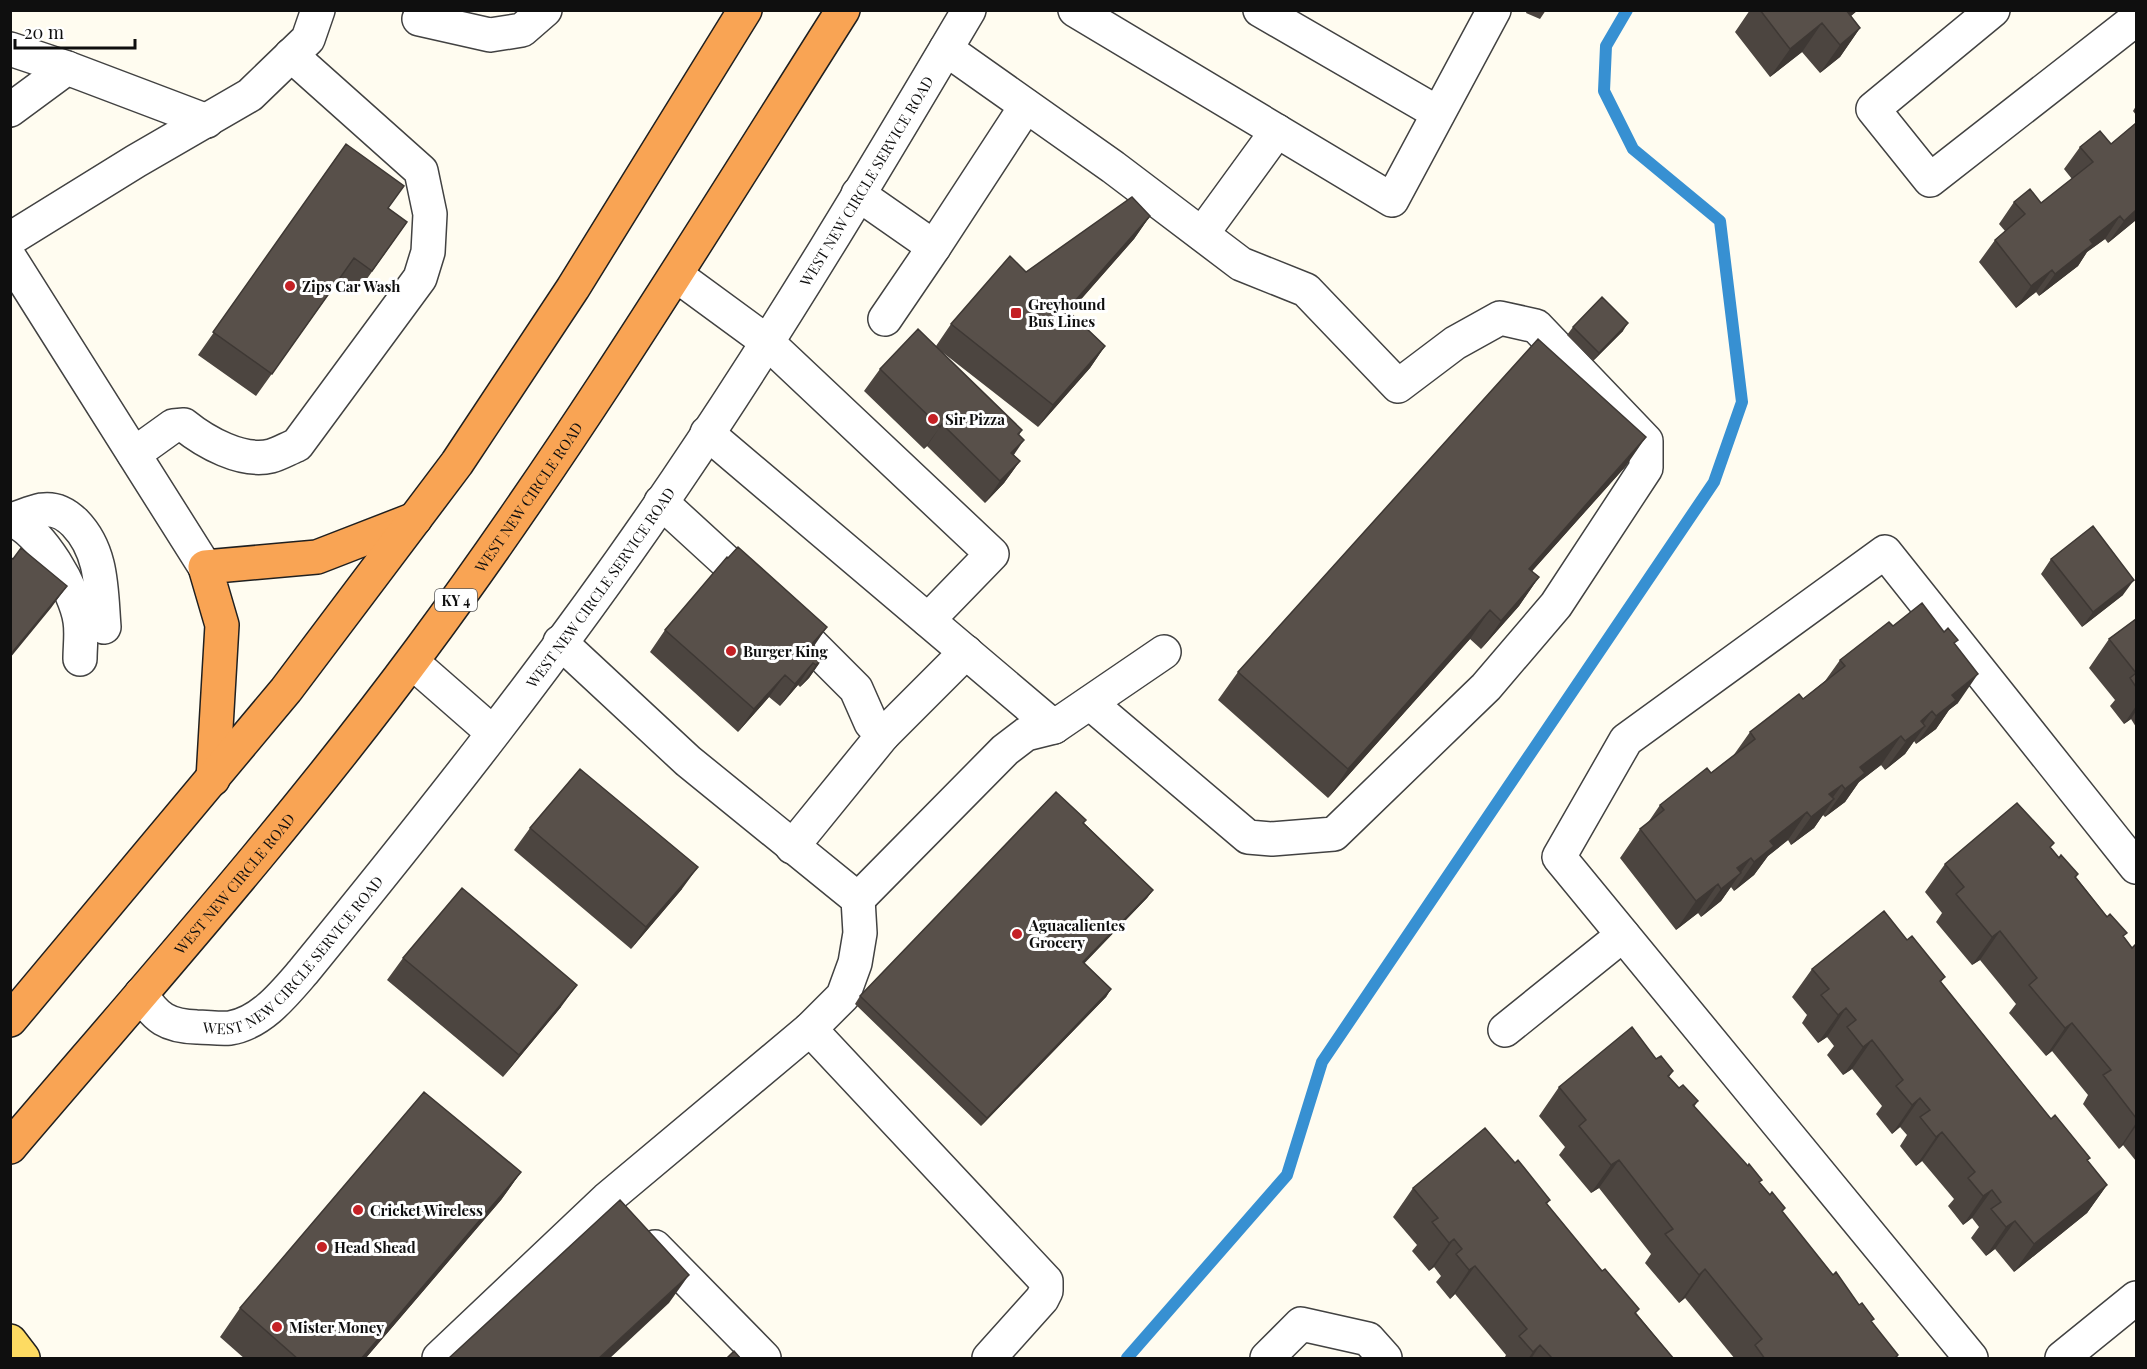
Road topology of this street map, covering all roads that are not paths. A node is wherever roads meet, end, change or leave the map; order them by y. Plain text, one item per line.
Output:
1 (318, 10) edge
2 (545, 10) edge
3 (745, 10) edge
4 (843, 10) edge
5 (969, 10) edge
6 (1260, 10) edge
7 (1494, 10) edge
8 (1993, 10) edge
9 (1081, 12) edge
10 (419, 19) dead end
11 (2136, 19) edge
12 (10, 49) edge
13 (946, 49) junction
14 (291, 55) junction
15 (67, 68) junction
16 (1026, 106) junction
17 (10, 110) edge
18 (1438, 114) junction
19 (207, 121) junction
20 (1277, 131) junction
21 (858, 194) junction
22 (1202, 234) junction
23 (10, 239) edge
24 (934, 247) junction
25 (10, 258) edge
26 (676, 275) junction
27 (885, 318) dead end
28 (765, 341) junction
29 (707, 433) junction
30 (134, 454) junction
31 (661, 502) junction
32 (415, 519) junction
33 (11, 520) edge
34 (205, 567) junction
35 (928, 620) junction
36 (104, 627) dead end
37 (560, 642) junction
38 (966, 652) junction
39 (1164, 652) dead end
40 (80, 659) dead end
41 (412, 662) junction
42 (1090, 703) junction
43 (1054, 727) junction
44 (492, 732) junction
45 (883, 735) junction
46 (213, 779) junction
47 (792, 847) junction
48 (2136, 867) edge
49 (858, 899) junction
50 (1623, 935) junction
51 (141, 994) junction
52 (10, 1020) edge
53 (810, 1029) junction
54 (1505, 1030) dead end
55 (10, 1147) edge
56 (607, 1199) junction
57 (2136, 1298) edge
58 (10, 1341) edge
59 (23, 1359) edge
60 (439, 1359) edge
61 (764, 1359) edge
62 (989, 1359) edge
63 (1267, 1359) edge
64 (1385, 1359) edge
65 (1971, 1359) edge
66 (2062, 1359) edge

1 - 14 street
2 - 10 street
3 - 32 highway
4 - 26 highway, WEST NEW CIRCLE ROAD / KY 4
5 - 13 street, WEST NEW CIRCLE SERVICE ROAD
6 - 18 street
7 - 18 street
8 - 11 street
9 - 20 street
12 - 15 street
13 - 16 street
13 - 21 street, WEST NEW CIRCLE SERVICE ROAD
14 - 19 street
14 - 30 street
15 - 17 street
15 - 19 street
16 - 22 street
16 - 24 street
18 - 20 street
19 - 23 street
20 - 22 street
21 - 24 street
21 - 28 street, WEST NEW CIRCLE SERVICE ROAD
22 - 42 street
24 - 27 street
25 - 30 street
26 - 28 street
26 - 41 highway, WEST NEW CIRCLE ROAD / KY 4
28 - 29 street, WEST NEW CIRCLE SERVICE ROAD
28 - 35 street
29 - 31 street, WEST NEW CIRCLE SERVICE ROAD
29 - 35 street
30 - 34 street
31 - 37 street, WEST NEW CIRCLE SERVICE ROAD
31 - 45 street
32 - 34 highway
32 - 46 highway
33 - 36 street
33 - 40 street
34 - 46 highway
35 - 38 street
37 - 44 street, WEST NEW CIRCLE SERVICE ROAD
37 - 47 street
38 - 43 street
38 - 45 street
39 - 42 street
41 - 44 street
41 - 51 highway, WEST NEW CIRCLE ROAD / KY 4
42 - 43 street
43 - 49 street
44 - 51 street, WEST NEW CIRCLE SERVICE ROAD
45 - 47 street
46 - 52 highway
47 - 49 street
48 - 50 street
49 - 53 street
50 - 54 street
50 - 65 street
51 - 55 highway, WEST NEW CIRCLE ROAD / KY 4
53 - 56 street
53 - 62 street
56 - 60 street
56 - 61 street
57 - 66 street
58 - 59 main road
63 - 64 street

